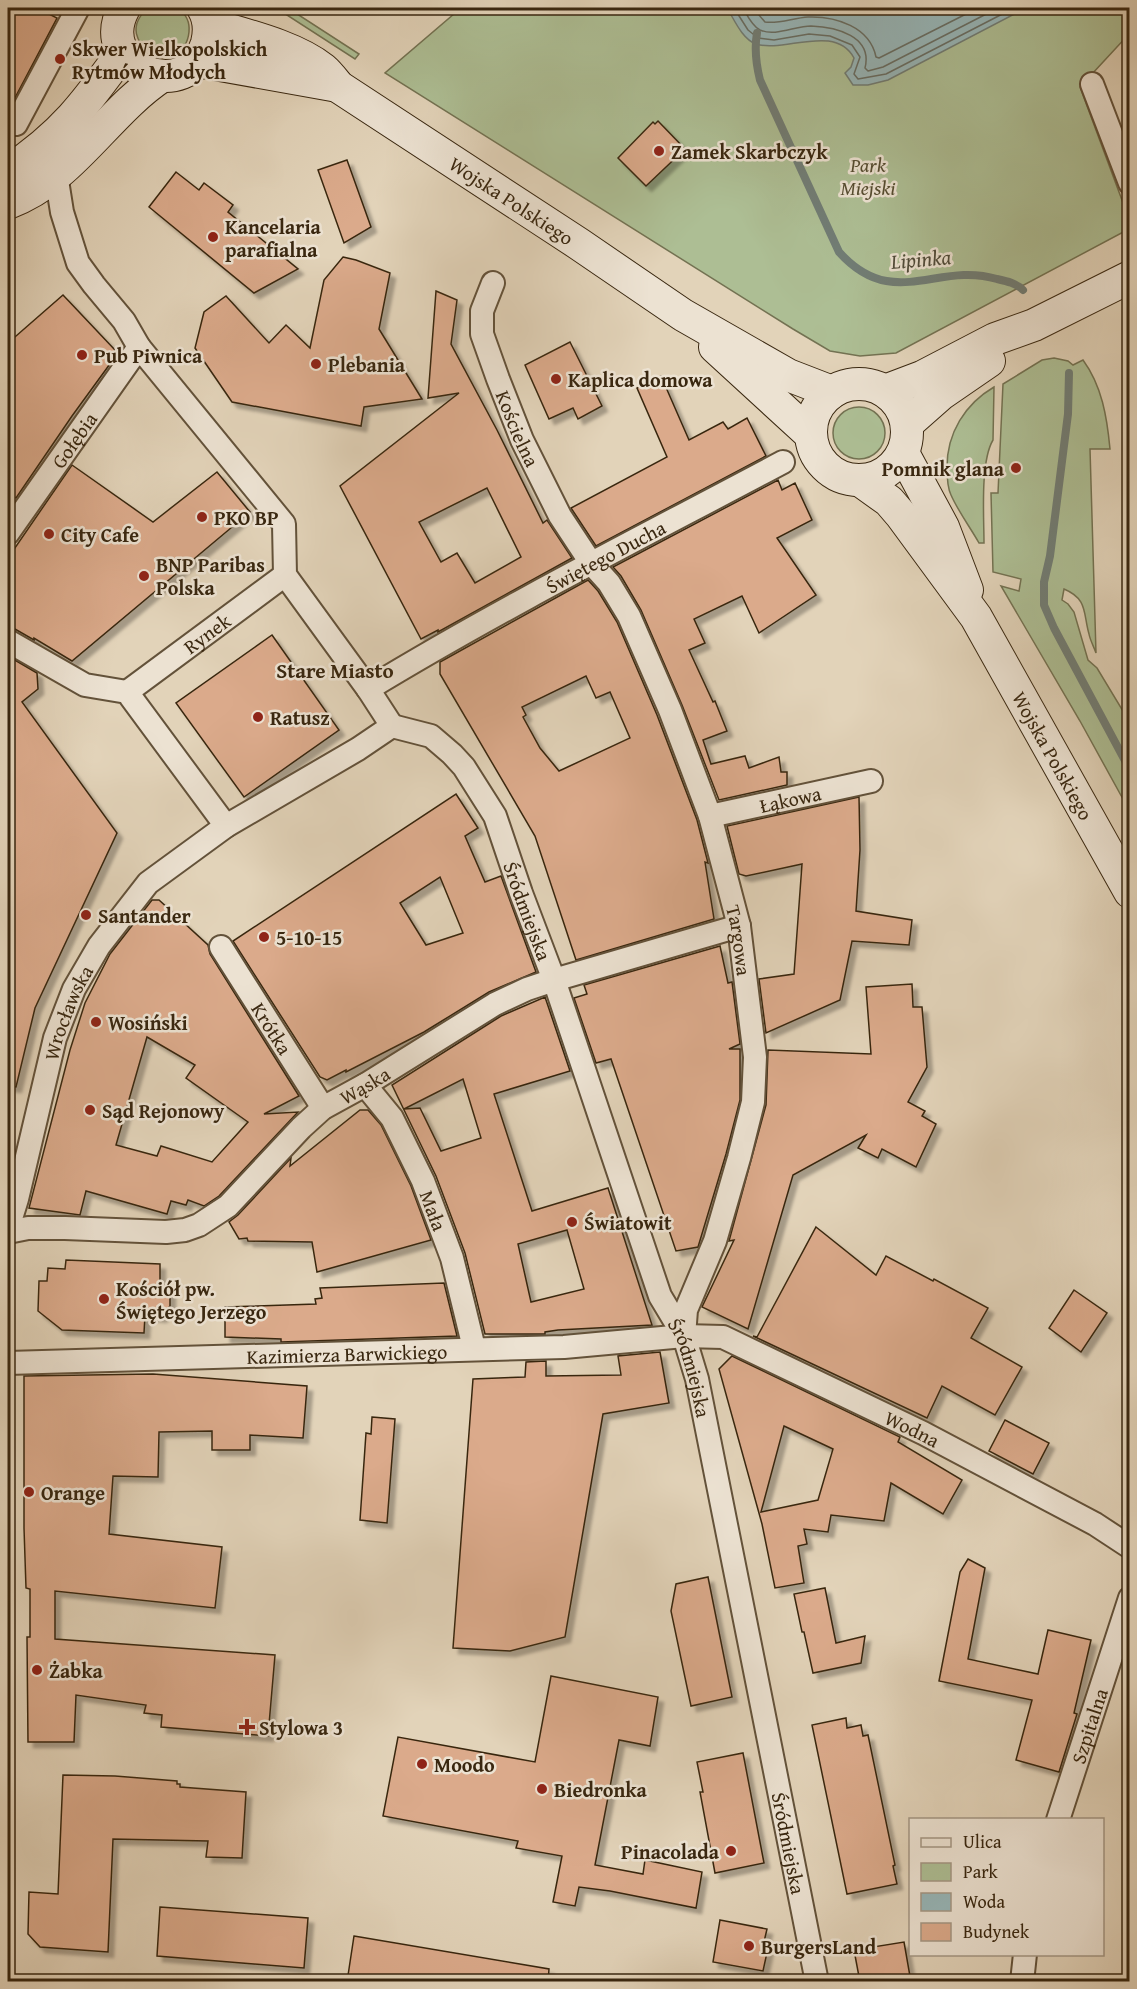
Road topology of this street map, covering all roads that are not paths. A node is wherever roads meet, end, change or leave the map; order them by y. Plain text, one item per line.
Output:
1 (78, 8) edge
2 (121, 9) edge
3 (206, 16) edge
4 (123, 52) junction
5 (198, 61) junction
6 (162, 76) junction
7 (1092, 84) dead end
8 (339, 87) junction
9 (16, 124) dead end
10 (8, 171) edge
11 (57, 174) junction
12 (1130, 183) edge
13 (8, 203) edge
14 (1130, 277) edge
15 (493, 283) dead end
16 (683, 315) junction
17 (1034, 325) junction
18 (139, 347) junction
19 (885, 391) junction
20 (832, 392) junction
21 (811, 435) junction
22 (905, 439) junction
23 (783, 462) dead end
24 (861, 480) junction
25 (8, 533) edge
26 (591, 563) junction
27 (285, 575) junction
28 (976, 617) junction
29 (8, 641) edge
30 (368, 689) junction
31 (127, 692) junction
32 (392, 726) junction
33 (871, 781) dead end
34 (710, 816) junction
35 (226, 826) junction
36 (1130, 892) edge
37 (739, 926) junction
38 (221, 947) dead end
39 (554, 980) junction
40 (365, 1085) junction
41 (323, 1108) junction
42 (8, 1230) edge
43 (684, 1336) junction
44 (474, 1348) junction
45 (8, 1363) edge
46 (1130, 1547) edge
47 (1130, 1599) edge
48 (1059, 1818) edge
49 (1025, 1956) edge
50 (817, 1982) edge
51 (1022, 1982) edge

1 - 9 street
2 - 4 main road
3 - 5 main road
3 - 8 main road, Wojska Polskiego
4 - 6 main road
4 - 10 main road
5 - 6 main road
5 - 8 main road, Wojska Polskiego
6 - 11 main road
7 - 12 street
8 - 16 main road, Wojska Polskiego
11 - 13 main road
11 - 18 street
14 - 17 main road
15 - 26 street, Kościelna
16 - 20 main road, Wojska Polskiego
16 - 21 main road, Wojska Polskiego
17 - 19 main road
17 - 22 main road
18 - 25 street, Gołębia
18 - 27 street
19 - 20 main road
19 - 22 main road
20 - 21 main road
21 - 24 main road
22 - 24 main road
22 - 28 main road, Wojska Polskiego
23 - 26 street, Świętego Ducha
24 - 28 main road, Wojska Polskiego
26 - 30 street, Świętego Ducha
26 - 34 street, Targowa
27 - 30 street
27 - 31 street, Rynek
28 - 36 main road, Wojska Polskiego
29 - 31 street
30 - 32 street
31 - 35 street
32 - 35 street
32 - 39 street, Śródmiejska
33 - 34 street, Łąkowa
34 - 37 street, Targowa
35 - 42 street, Wrocławska
37 - 39 street, Wąska
37 - 43 street, Targowa
38 - 41 street, Krótka
39 - 40 street, Wąska
39 - 43 street, Śródmiejska
40 - 41 street, Wąska
40 - 44 street, Mała
41 - 42 street, Wąska
43 - 44 street, Kazimierza Barwickiego
43 - 46 street, Wodna
43 - 50 street, Śródmiejska
44 - 45 street, Kazimierza Barwickiego
47 - 48 street, Szpitalna
49 - 51 street

